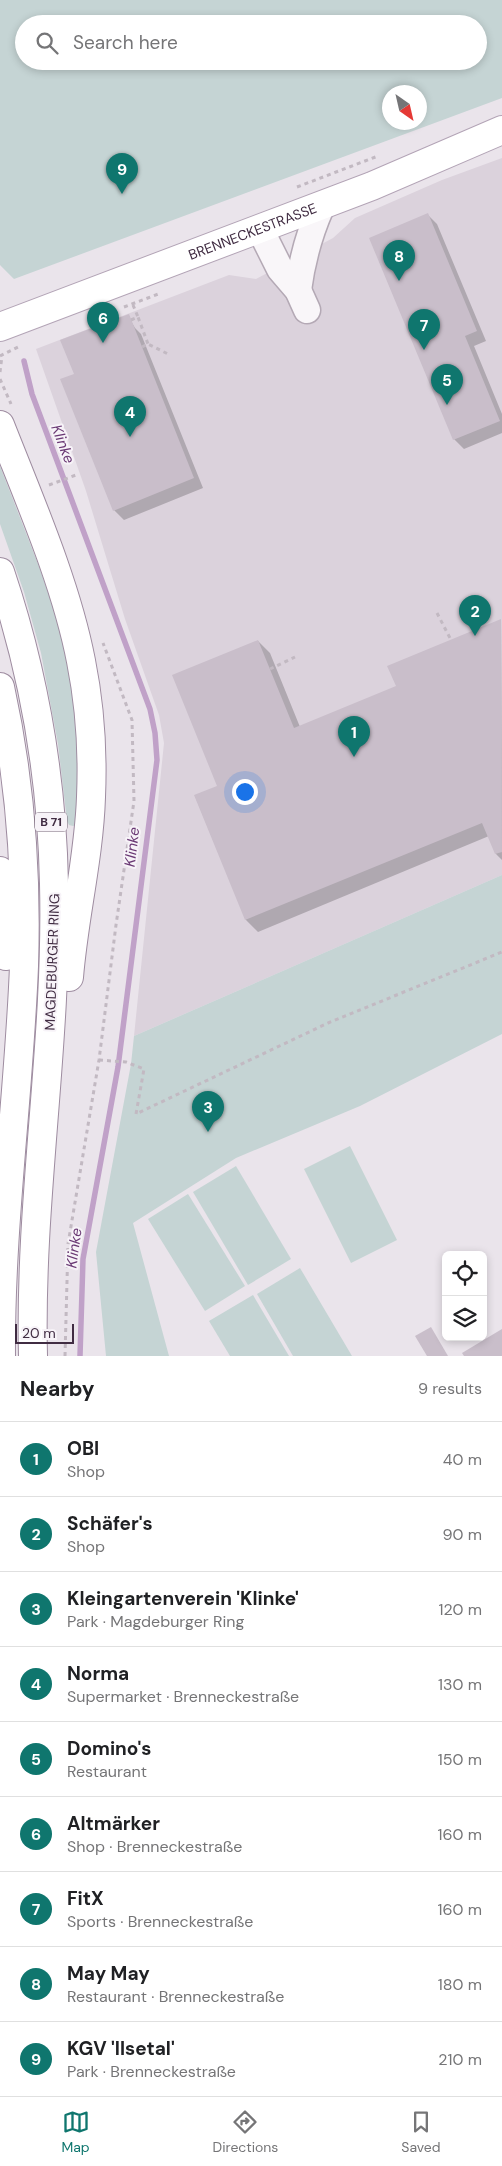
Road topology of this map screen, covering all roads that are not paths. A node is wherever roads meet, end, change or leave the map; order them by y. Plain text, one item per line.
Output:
1 (502, 130) edge
2 (320, 207) junction
3 (260, 230) junction
4 (0, 327) edge
5 (0, 425) edge
6 (0, 572) edge
7 (0, 687) edge
8 (0, 871) edge
9 (47, 1077) junction
10 (15, 1095) junction
11 (1, 1356) edge
12 (33, 1356) edge

1 - 2 main road, BRENNECKESTRASSE
2 - 3 main road, BRENNECKESTRASSE
2 - 3 lane
3 - 4 main road, BRENNECKESTRASSE
5 - 9 main road
6 - 9 main road, MAGDEBURGER RING / B 71
7 - 10 main road, MAGDEBURGER RING / B 71
8 - 10 main road
9 - 12 main road, MAGDEBURGER RING / B 71
10 - 11 main road, MAGDEBURGER RING / B 71

